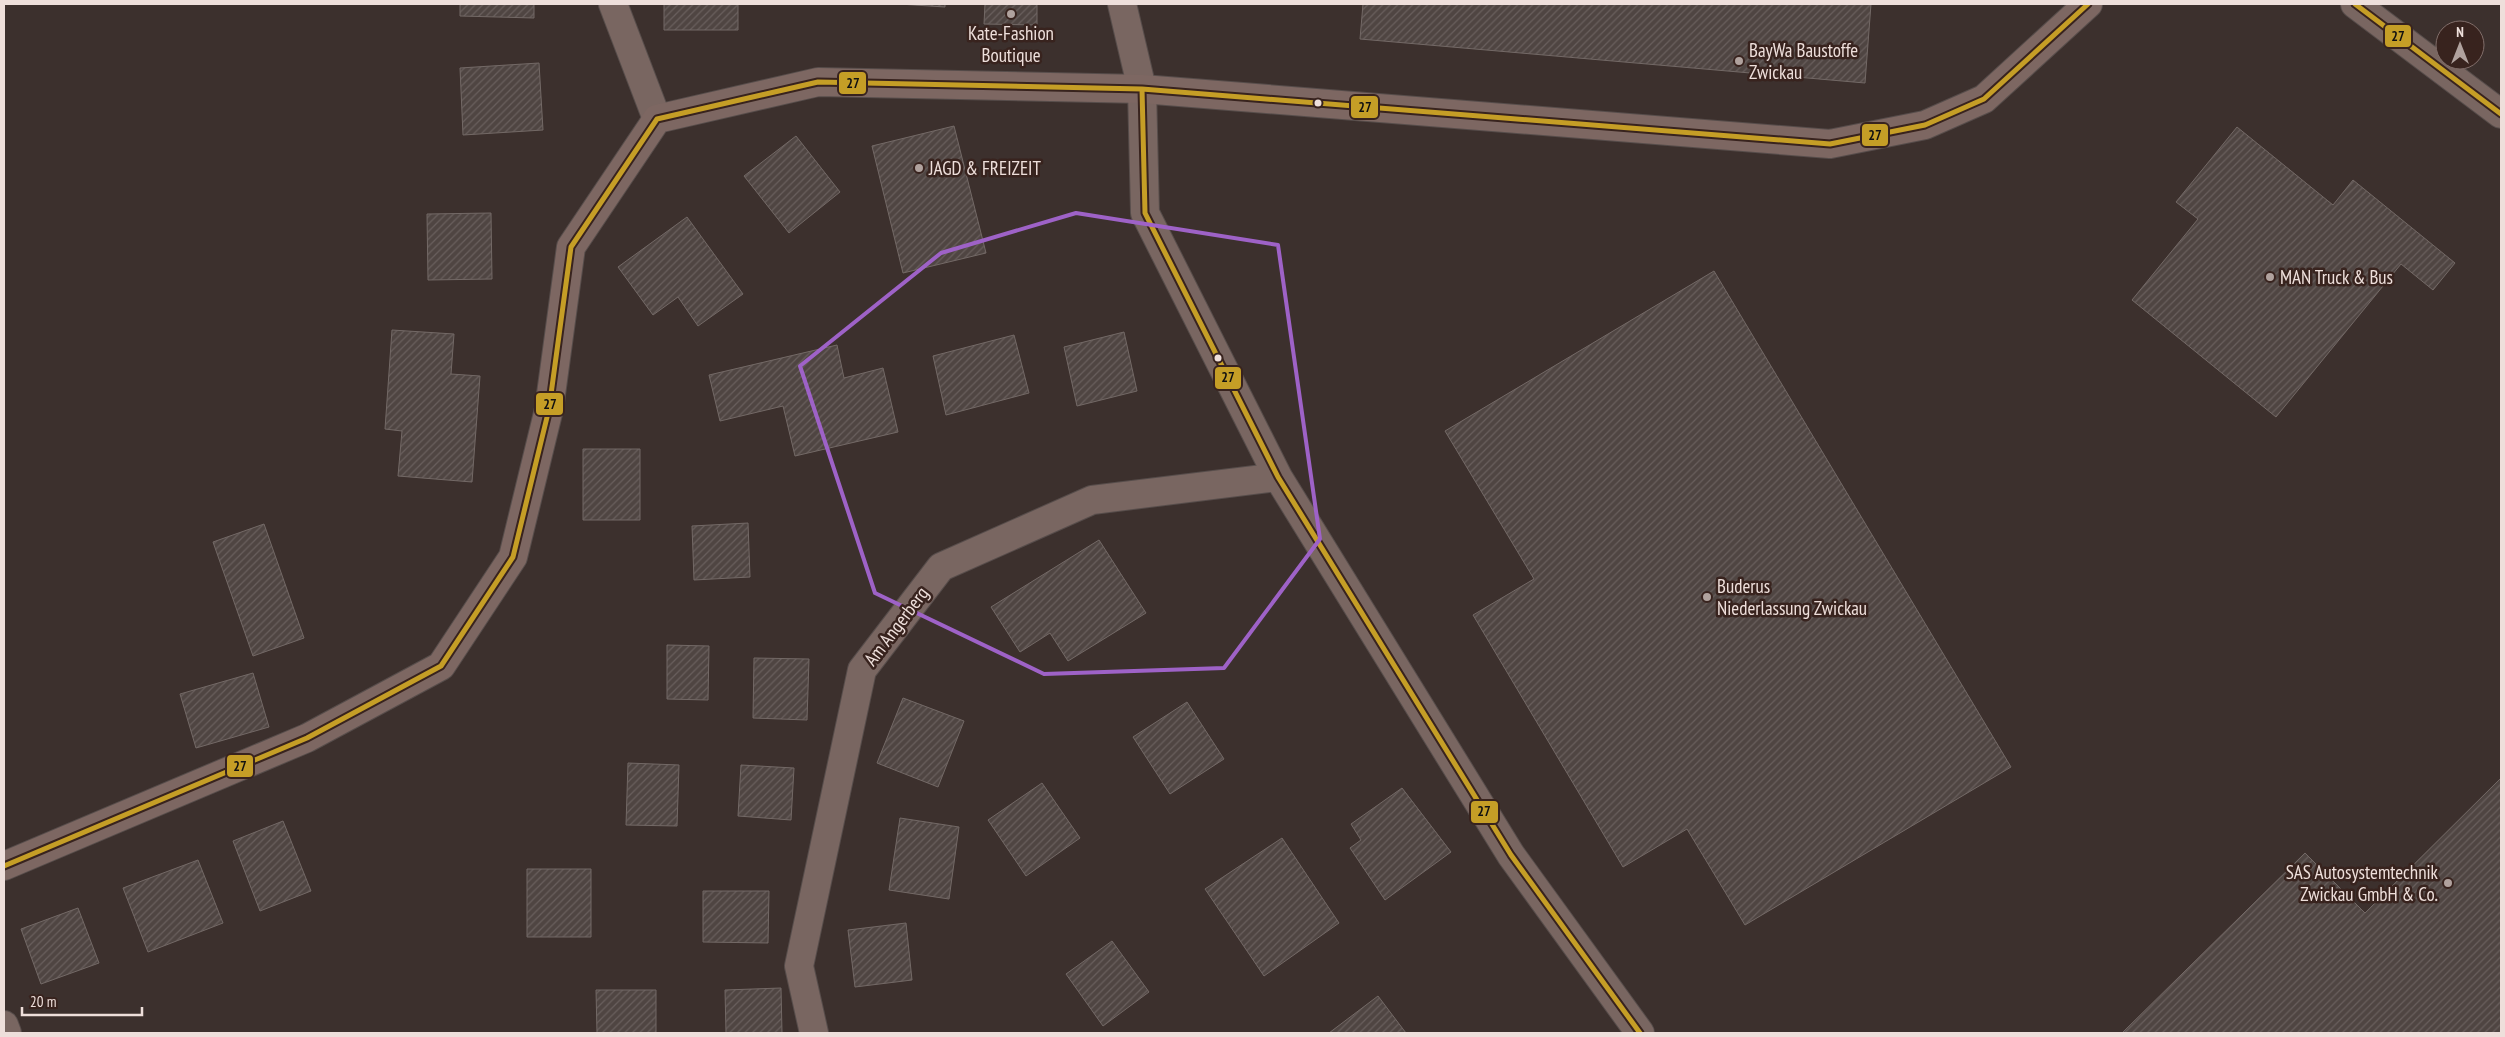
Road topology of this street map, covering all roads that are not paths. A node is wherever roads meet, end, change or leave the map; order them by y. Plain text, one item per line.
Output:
1 (613, 4) edge
2 (1122, 4) edge
3 (2088, 4) edge
4 (2355, 4) edge
5 (1142, 89) junction
6 (2501, 114) edge
7 (657, 119) junction
8 (1278, 477) junction
9 (4, 866) edge
10 (4, 1025) edge
11 (7, 1033) edge
12 (814, 1033) edge
13 (1640, 1033) edge

1 - 7 street
2 - 5 street
3 - 5 street
4 - 6 street
5 - 7 street
5 - 8 street
7 - 9 street
8 - 12 street, Am Angerberg
8 - 13 street
10 - 11 street

